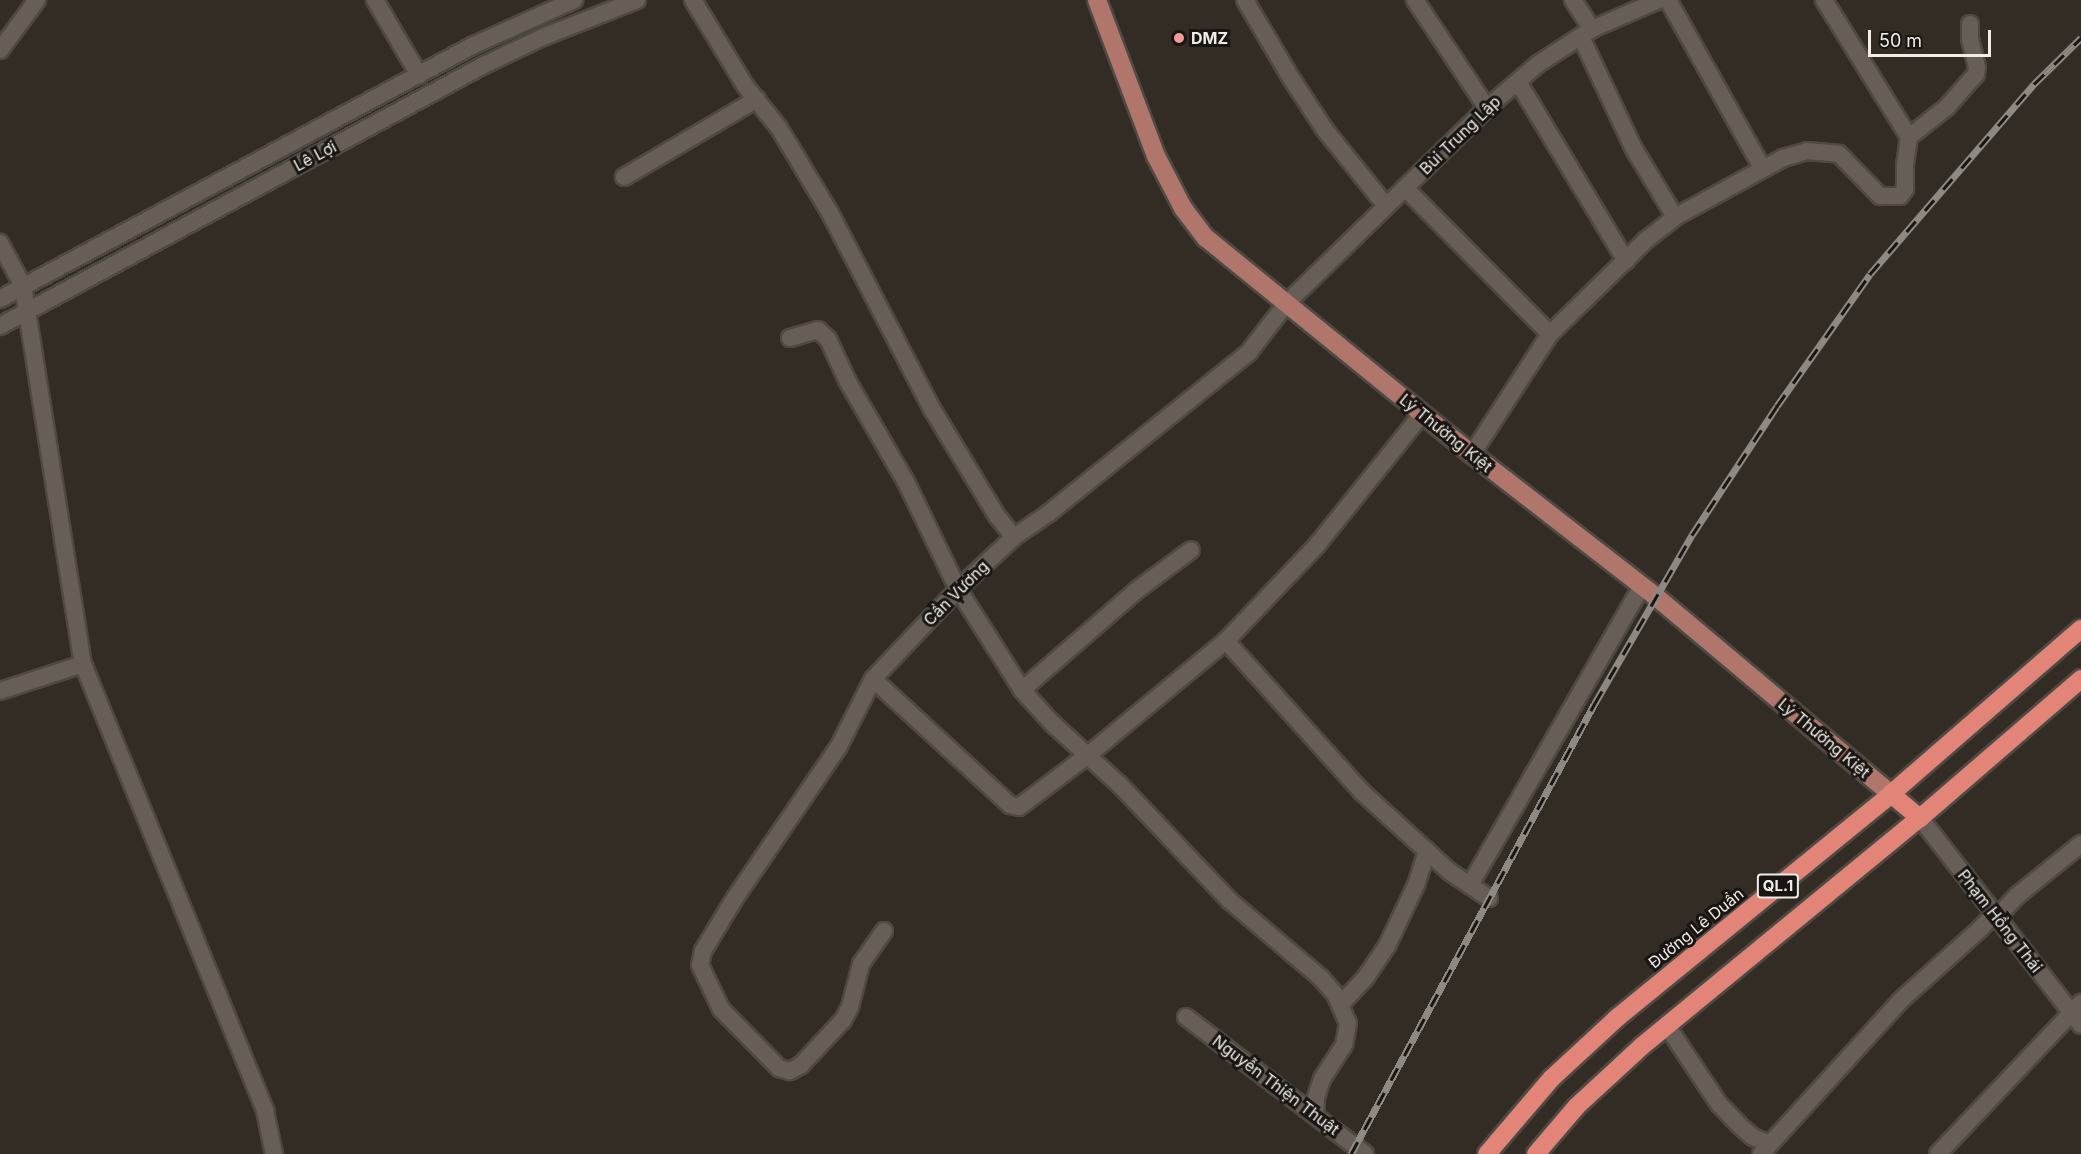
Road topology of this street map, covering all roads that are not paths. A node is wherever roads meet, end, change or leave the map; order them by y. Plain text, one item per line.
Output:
1 (37, 0) edge
2 (375, 0) edge
3 (574, 0) edge
4 (637, 0) edge
5 (693, 0) edge
6 (1097, 0) edge
7 (1245, 0) edge
8 (1415, 0) edge
9 (1573, 0) edge
10 (1659, 0) edge
11 (1668, 0) edge
12 (1824, 0) edge
13 (532, 17) junction
14 (1970, 24) dead end
15 (1587, 33) junction
16 (543, 37) junction
17 (0, 50) edge
18 (419, 75) junction
19 (1518, 82) junction
20 (758, 99) junction
21 (1487, 108) junction
22 (339, 117) junction
23 (350, 137) junction
24 (1909, 137) junction
25 (1763, 169) junction
26 (624, 177) dead end
27 (1405, 188) junction
28 (173, 206) junction
29 (1386, 206) junction
30 (1675, 217) junction
31 (184, 226) junction
32 (0, 243) edge
33 (1626, 261) junction
34 (22, 286) junction
35 (0, 299) edge
36 (1286, 304) junction
37 (26, 312) junction
38 (0, 326) edge
39 (1550, 334) junction
40 (790, 338) dead end
41 (1422, 414) junction
42 (1472, 454) junction
43 (1014, 537) junction
44 (1191, 550) dead end
45 (1642, 586) junction
46 (958, 589) junction
47 (2081, 629) edge
48 (1226, 641) junction
49 (83, 664) junction
50 (873, 679) junction
51 (2081, 679) edge
52 (0, 689) edge
53 (1022, 690) junction
54 (1088, 755) junction
55 (1891, 794) junction
56 (1920, 818) junction
57 (2081, 844) edge
58 (1427, 851) junction
59 (1470, 885) junction
60 (1489, 898) dead end
61 (1995, 913) junction
62 (884, 931) dead end
63 (1340, 1005) junction
64 (2078, 1014) edge
65 (1186, 1017) dead end
66 (1667, 1026) junction
67 (1315, 1115) junction
68 (1765, 1149) edge
69 (274, 1154) edge
70 (1365, 1154) edge
71 (1487, 1154) edge
72 (1536, 1154) edge
73 (1938, 1154) edge

1 - 17 street
2 - 18 street
3 - 13 street, Lê Lợi
4 - 16 street, Lê Lợi
5 - 20 street
6 - 36 main road, Lý Thường Kiệt
7 - 29 street
8 - 21 street
9 - 15 street
10 - 15 street, Bùi Trung Lập
11 - 25 street
12 - 24 street
13 - 16 street
13 - 18 street, Lê Lợi
14 - 24 street
15 - 19 street, Bùi Trung Lập
15 - 30 street
16 - 23 street, Lê Lợi
18 - 22 street, Lê Lợi
19 - 21 street, Bùi Trung Lập
19 - 33 street
20 - 26 street
20 - 43 street
21 - 27 street, Bùi Trung Lập
22 - 23 street
22 - 28 street, Lê Lợi
23 - 31 street, Lê Lợi
24 - 25 street
25 - 30 street
27 - 29 street, Bùi Trung Lập
27 - 39 street
28 - 31 street
28 - 34 street, Lê Lợi
29 - 36 street, Bùi Trung Lập
30 - 33 street
31 - 37 street, Lê Lợi
32 - 34 street
33 - 39 street
34 - 35 street, Lê Lợi
34 - 37 street
36 - 41 main road, Lý Thường Kiệt
36 - 43 street, Cần Vương
37 - 38 street, Lê Lợi
37 - 49 street
39 - 42 street
40 - 46 street
41 - 42 main road, Lý Thường Kiệt
41 - 48 street
42 - 45 main road, Lý Thường Kiệt
43 - 46 street, Cần Vương
44 - 53 street
45 - 55 main road, Lý Thường Kiệt
45 - 59 street
46 - 50 street, Cần Vương
46 - 53 street
47 - 55 highway, Đường Lê Duẩn / QL.1
48 - 54 street
48 - 58 street
49 - 52 street
49 - 69 street
50 - 54 street
50 - 62 street, Cần Vương
51 - 56 highway, QL.1
53 - 54 street
54 - 63 street
55 - 56 highway
55 - 71 highway, Đường Lê Duẩn / QL.1
56 - 61 street, Phạm Hồng Thái
56 - 66 highway, QL.1
57 - 61 street
58 - 59 street
58 - 63 street
59 - 60 street
61 - 64 street, Phạm Hồng Thái
61 - 68 street
63 - 67 street
64 - 73 street
65 - 67 street, Nguyễn Thiện Thuật
66 - 68 street
66 - 72 highway, QL.1
67 - 70 street, Nguyễn Thiện Thuật

